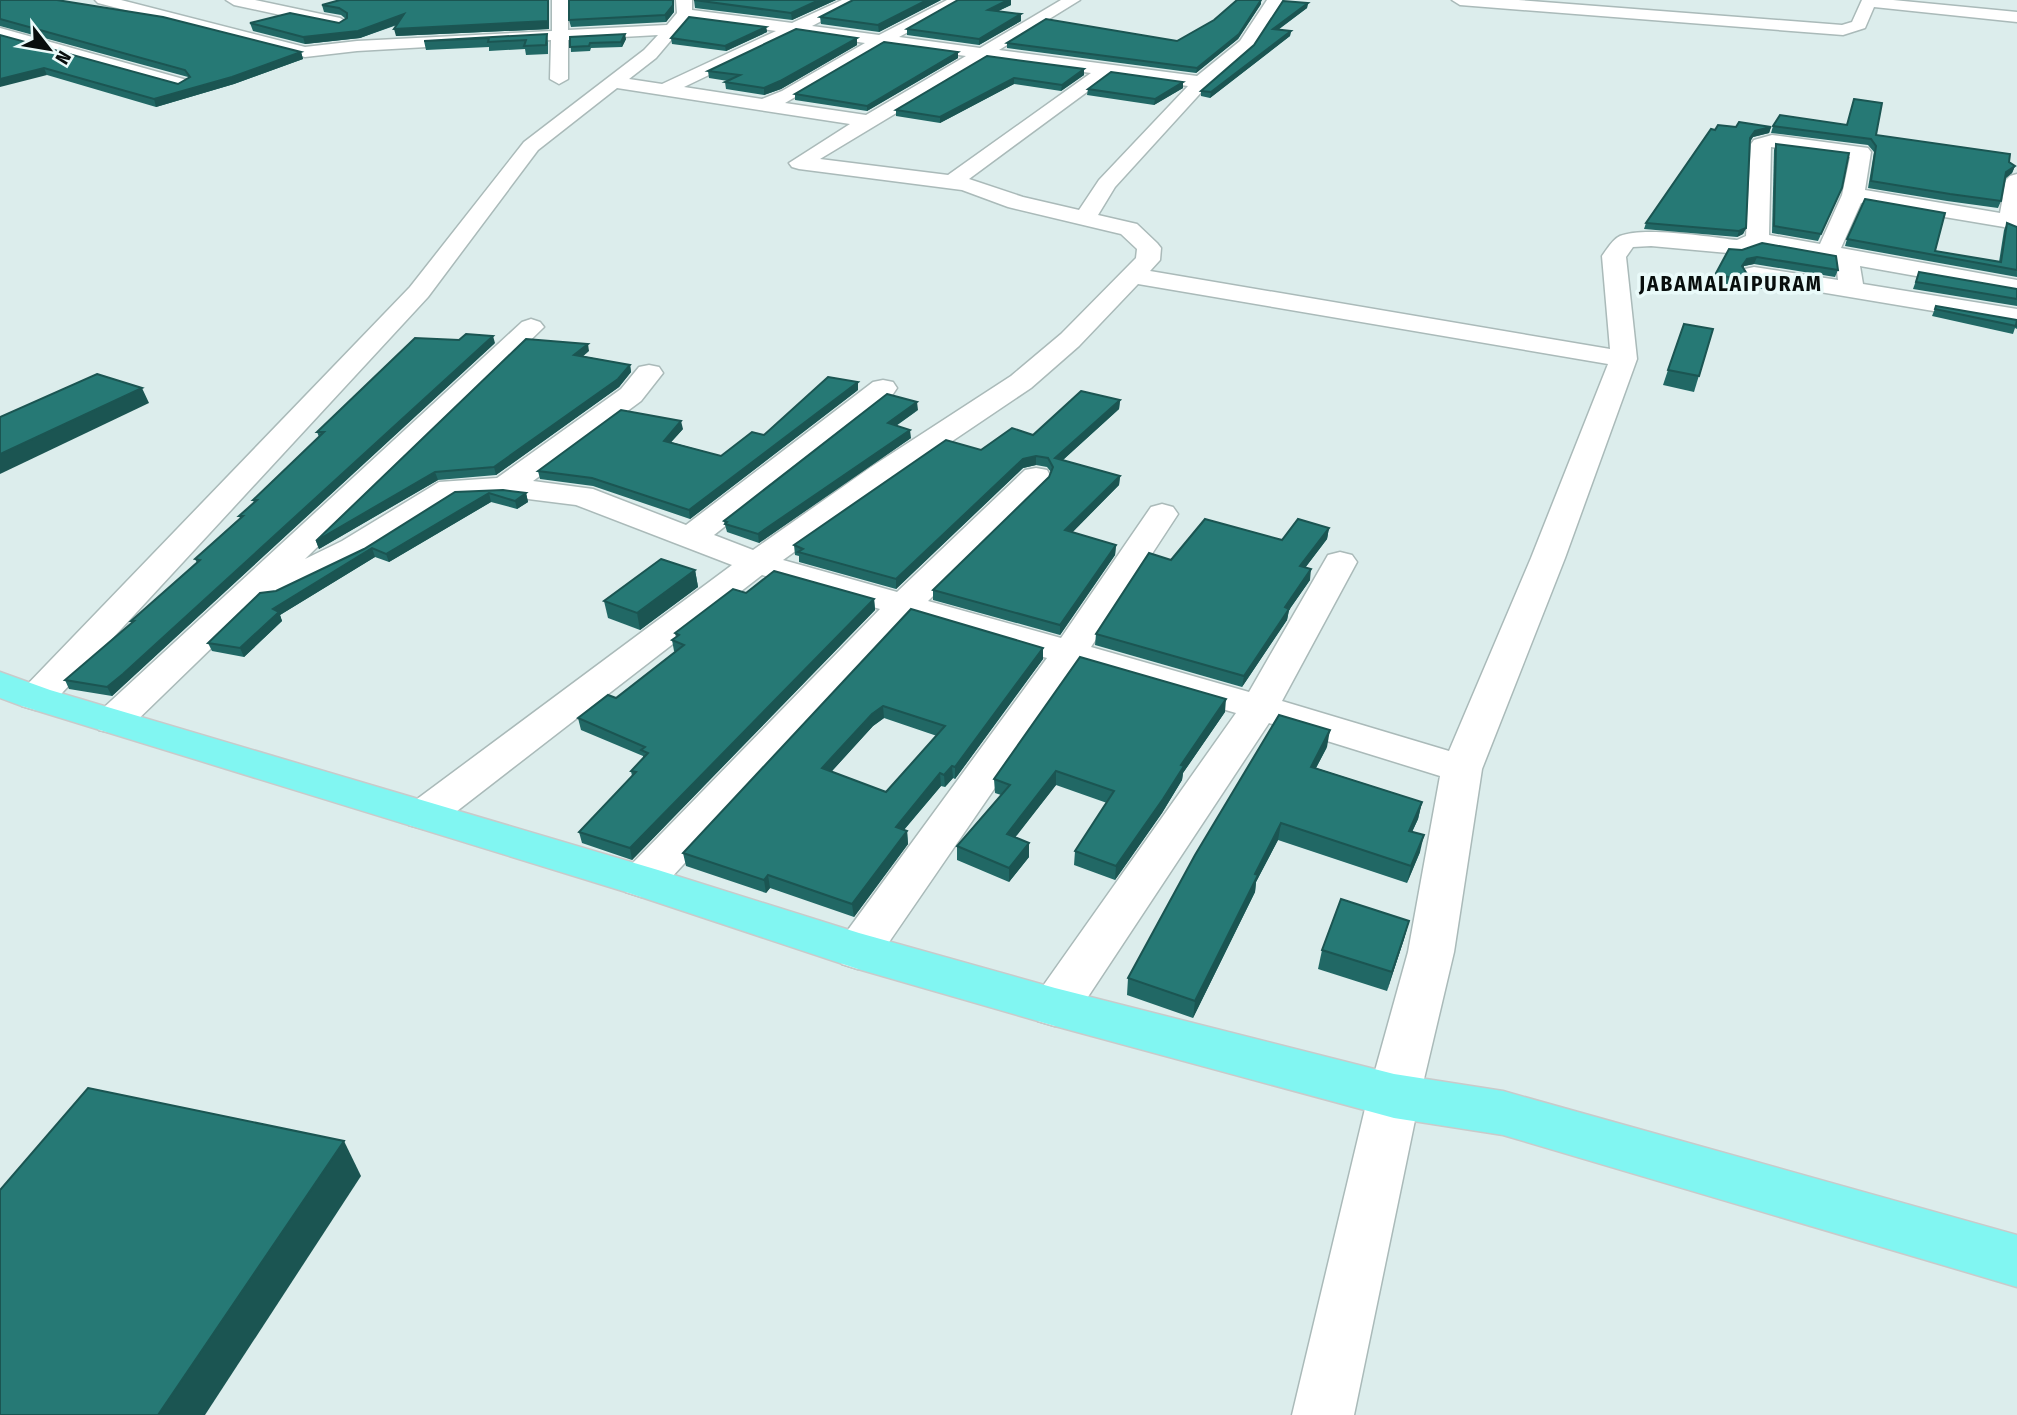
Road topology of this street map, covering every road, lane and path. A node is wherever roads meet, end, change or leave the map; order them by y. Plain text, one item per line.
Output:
1 (103, 0) edge
2 (239, 0) edge
3 (316, 0) edge
4 (559, 0) edge
5 (854, 0) edge
6 (959, 0) edge
7 (1072, 0) edge
8 (1275, 0) edge
9 (1460, 0) edge
10 (1865, 1) edge
11 (275, 10) junction
12 (680, 14) edge
13 (2017, 18) edge
14 (340, 23) edge
15 (798, 27) junction
16 (0, 33) edge
17 (558, 35) junction
18 (879, 41) junction
19 (980, 54) junction
20 (1106, 70) junction
21 (559, 79) dead end
22 (614, 82) junction
23 (1202, 82) junction
24 (181, 84) edge
25 (664, 90) junction
26 (764, 105) junction
27 (867, 121) junction
28 (2017, 180) edge
29 (952, 182) junction
30 (1853, 195) junction
31 (1086, 218) junction
32 (2013, 223) edge
33 (1756, 240) junction
34 (1837, 255) junction
35 (1754, 274) edge
36 (1134, 275) junction
37 (2017, 287) edge
38 (1851, 289) junction
39 (2017, 317) edge
40 (531, 327) dead end
41 (1624, 359) junction
42 (649, 373) dead end
43 (883, 388) dead end
44 (1036, 477) dead end
45 (505, 487) junction
46 (1162, 514) dead end
47 (691, 537) junction
48 (1340, 562) dead end
49 (757, 563) junction
50 (904, 605) junction
51 (233, 606) junction
52 (1069, 653) junction
53 (18, 691) edge
54 (1260, 707) junction
55 (113, 721) junction
56 (1462, 769) junction
57 (424, 815) junction
58 (642, 881) junction
59 (858, 951) junction
60 (1055, 1007) junction
61 (1394, 1096) junction
62 (2017, 1261) edge
63 (1323, 1415) edge

1 - 17 street
2 - 11 street
3 - 11 street
4 - 17 street
5 - 15 street
6 - 18 street
7 - 19 street
8 - 23 street
9 - 10 street
10 - 13 street
11 - 14 street
12 - 15 street
12 - 17 street
12 - 22 street
15 - 18 street
15 - 25 street
16 - 24 street
17 - 21 street
18 - 19 street
18 - 26 street
19 - 20 street
19 - 27 street
20 - 23 street
20 - 29 street
22 - 25 street
22 - 53 street
23 - 31 street
25 - 26 street
26 - 27 street
27 - 29 street
28 - 32 street
29 - 31 street
30 - 32 street
30 - 33 street
30 - 34 street
31 - 36 street
33 - 34 street
33 - 41 street
34 - 37 street
34 - 38 street
35 - 38 street
36 - 41 street
36 - 49 street
38 - 39 street
40 - 51 street
41 - 56 street
42 - 45 street
43 - 47 street
44 - 50 street
45 - 47 street
45 - 51 street
46 - 52 street
47 - 49 street
48 - 54 street
49 - 50 street
49 - 57 street
50 - 52 street
50 - 58 street
51 - 55 street
52 - 54 street
52 - 59 street
53 - 55 main road
54 - 56 street
54 - 60 street
55 - 57 main road
56 - 61 street
57 - 58 main road
58 - 59 main road
59 - 60 main road
60 - 61 main road
61 - 62 main road
61 - 63 street

